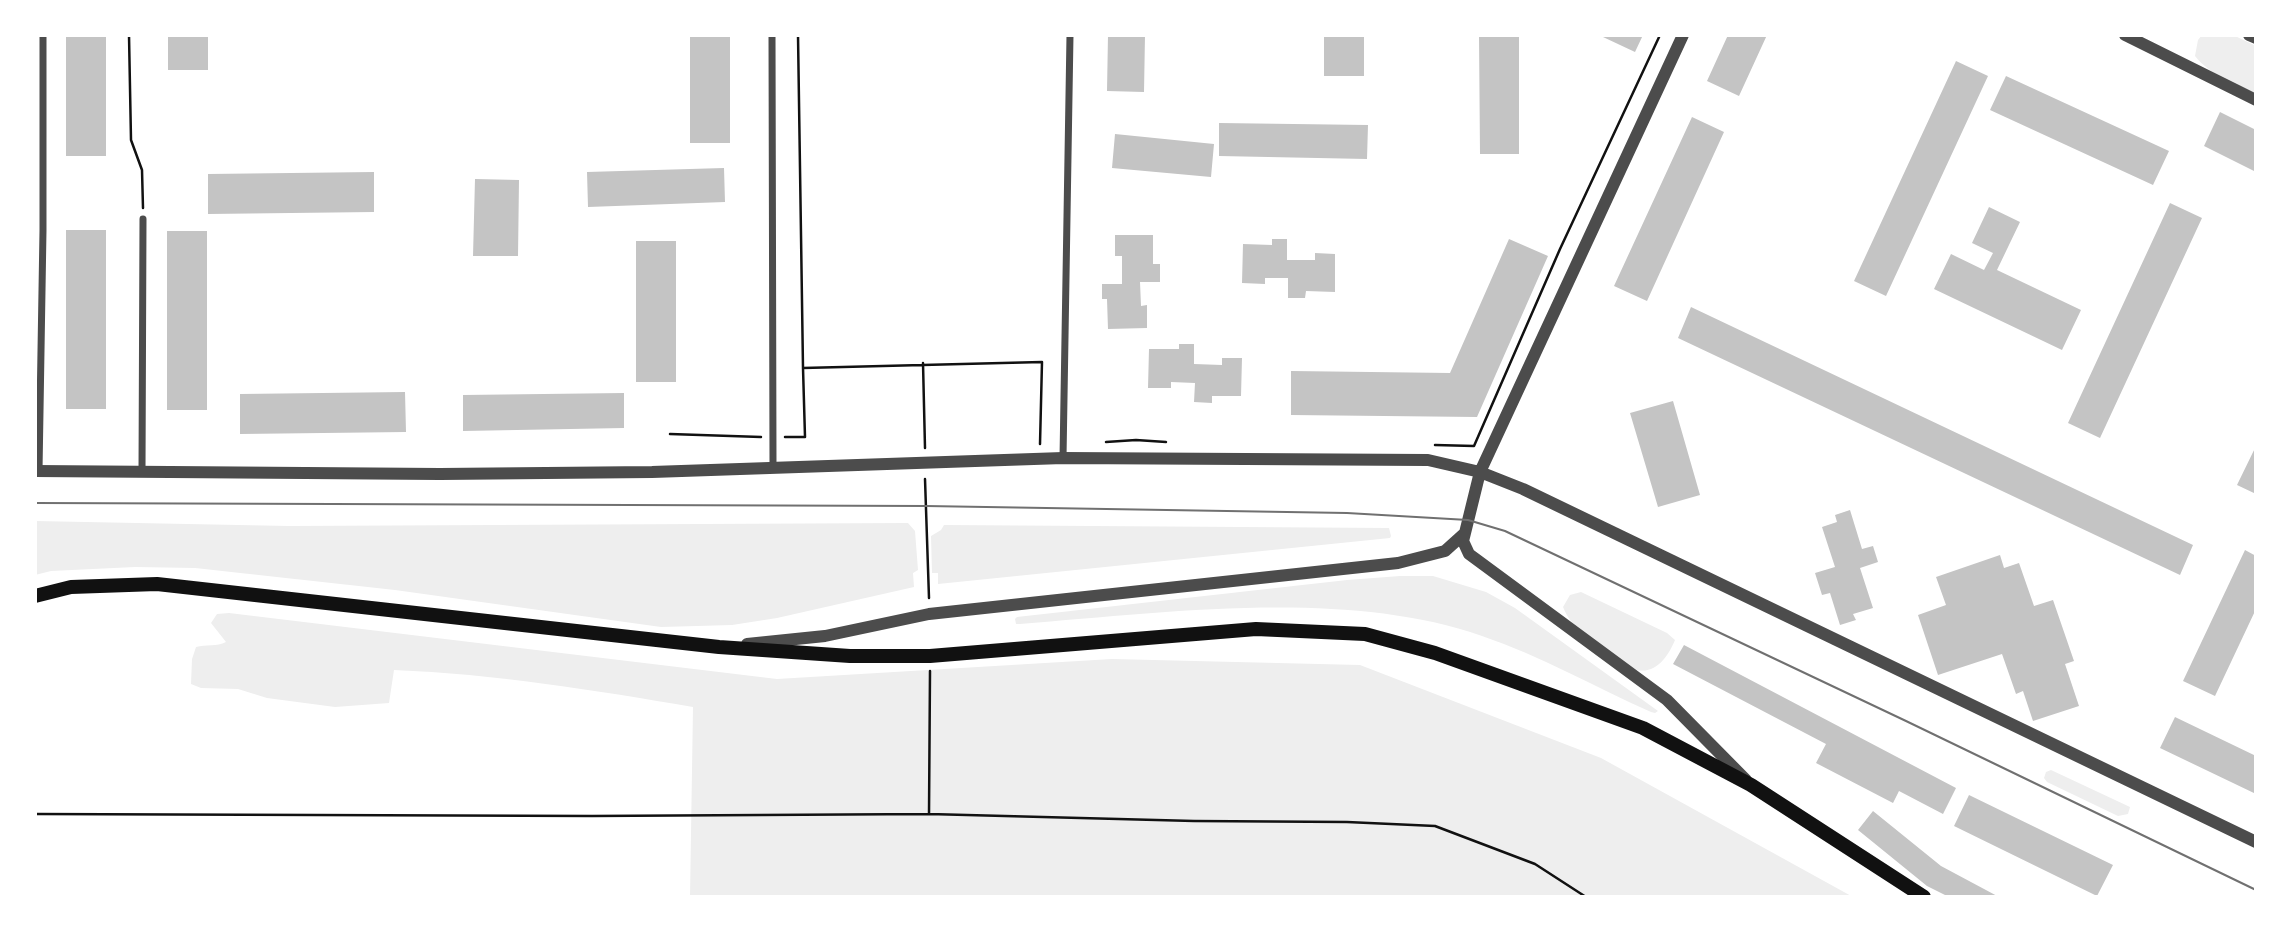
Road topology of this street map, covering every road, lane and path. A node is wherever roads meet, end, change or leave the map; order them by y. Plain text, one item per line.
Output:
1 (43, 35) edge
2 (129, 35) edge
3 (772, 35) edge
4 (798, 35) edge
5 (1070, 35) edge
6 (1660, 35) edge
7 (1683, 35) edge
8 (2125, 35) edge
9 (2249, 35) edge
10 (2256, 38) edge
11 (2256, 100) edge
12 (143, 219) joint
13 (923, 363) junction
14 (803, 368) junction
15 (670, 434) dead end
16 (773, 437) junction
17 (1100, 442) dead end
18 (1170, 443) dead end
19 (1434, 445) dead end
20 (1064, 451) junction
21 (925, 463) junction
22 (773, 466) junction
23 (37, 471) edge
24 (142, 471) junction
25 (1480, 472) junction
26 (1465, 533) junction
27 (35, 596) edge
28 (929, 614) junction
29 (719, 647) junction
30 (930, 656) junction
31 (1751, 785) junction
32 (35, 814) edge
33 (929, 814) junction
34 (2256, 842) edge
35 (1586, 897) edge
36 (1924, 897) edge

1 - 23 street
2 - 12 path
3 - 16 street
4 - 14 path
5 - 20 street
6 - 19 path
7 - 25 street
8 - 11 street
9 - 10 street
12 - 24 street
13 - 14 path
13 - 20 path
13 - 21 path
14 - 16 path
15 - 16 path
16 - 22 street
17 - 18 path
20 - 21 street
20 - 25 street
21 - 22 street
21 - 28 path
22 - 24 street
23 - 24 street
25 - 26 street
25 - 34 street
26 - 28 street
26 - 31 street
27 - 29 main road
28 - 29 street
29 - 30 main road
30 - 31 main road
30 - 33 path
31 - 36 main road
32 - 33 path
33 - 35 path

